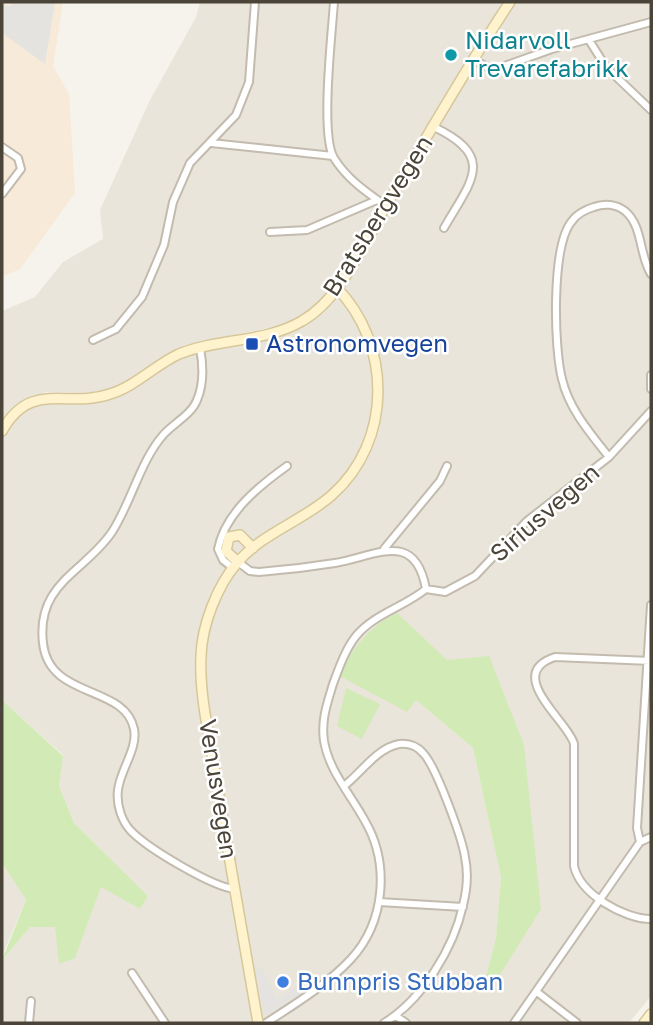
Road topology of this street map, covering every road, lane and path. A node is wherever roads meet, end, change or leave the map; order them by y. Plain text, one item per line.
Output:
1 (255, 2) edge
2 (334, 2) edge
3 (510, 2) edge
4 (651, 22) edge
5 (589, 40) junction
6 (474, 60) junction
7 (651, 110) edge
8 (434, 127) junction
9 (211, 143) junction
10 (2, 147) edge
11 (333, 156) junction
12 (2, 194) edge
13 (377, 200) junction
14 (386, 206) junction
15 (444, 228) dead end
16 (270, 232) dead end
17 (651, 274) edge
18 (336, 287) junction
19 (93, 340) dead end
20 (200, 348) junction
21 (651, 375) edge
22 (651, 388) edge
23 (651, 411) edge
24 (2, 431) edge
25 (608, 457) junction
26 (287, 466) dead end
27 (447, 466) dead end
28 (253, 548) junction
29 (384, 550) junction
30 (236, 565) junction
31 (426, 589) junction
32 (651, 605) edge
33 (648, 661) edge
34 (344, 786) junction
35 (651, 837) edge
36 (640, 842) junction
37 (234, 889) junction
38 (599, 898) junction
39 (379, 902) junction
40 (463, 907) junction
41 (651, 919) edge
42 (132, 973) dead end
43 (537, 992) junction
44 (31, 1001) dead end
45 (651, 1014) edge
46 (396, 1016) junction
47 (29, 1023) edge
48 (165, 1023) edge
49 (258, 1023) edge
50 (267, 1023) edge
51 (384, 1023) edge
52 (406, 1023) edge
53 (514, 1023) edge
54 (577, 1023) edge
55 (644, 1023) edge

1 - 9 street
2 - 11 street
3 - 6 street, Bratsbergvegen
4 - 5 street
5 - 6 street
5 - 7 street
6 - 8 street, Bratsbergvegen
8 - 14 street, Bratsbergvegen
8 - 15 street
9 - 11 street
9 - 19 street
10 - 12 street
11 - 13 street
13 - 14 street
13 - 16 street
14 - 18 street, Bratsbergvegen
17 - 25 street
18 - 20 street, Bratsbergvegen
18 - 28 street, Venusvegen
20 - 24 street, Bratsbergvegen
20 - 37 street
21 - 22 street
23 - 25 street, Siriusvegen
25 - 31 street, Siriusvegen
26 - 30 street
27 - 29 street
28 - 30 street, Venusvegen
28 - 30 street
29 - 30 street
29 - 31 street
30 - 37 street, Venusvegen
31 - 34 street
32 - 33 street
33 - 36 street
33 - 38 street
34 - 39 street
34 - 40 street
35 - 36 street
36 - 38 street
37 - 49 street, Venusvegen
38 - 41 street
38 - 43 street
39 - 40 street
39 - 50 street
40 - 46 street
42 - 48 street
43 - 53 street
43 - 54 street
44 - 47 street
45 - 55 street
46 - 51 street
46 - 52 street

